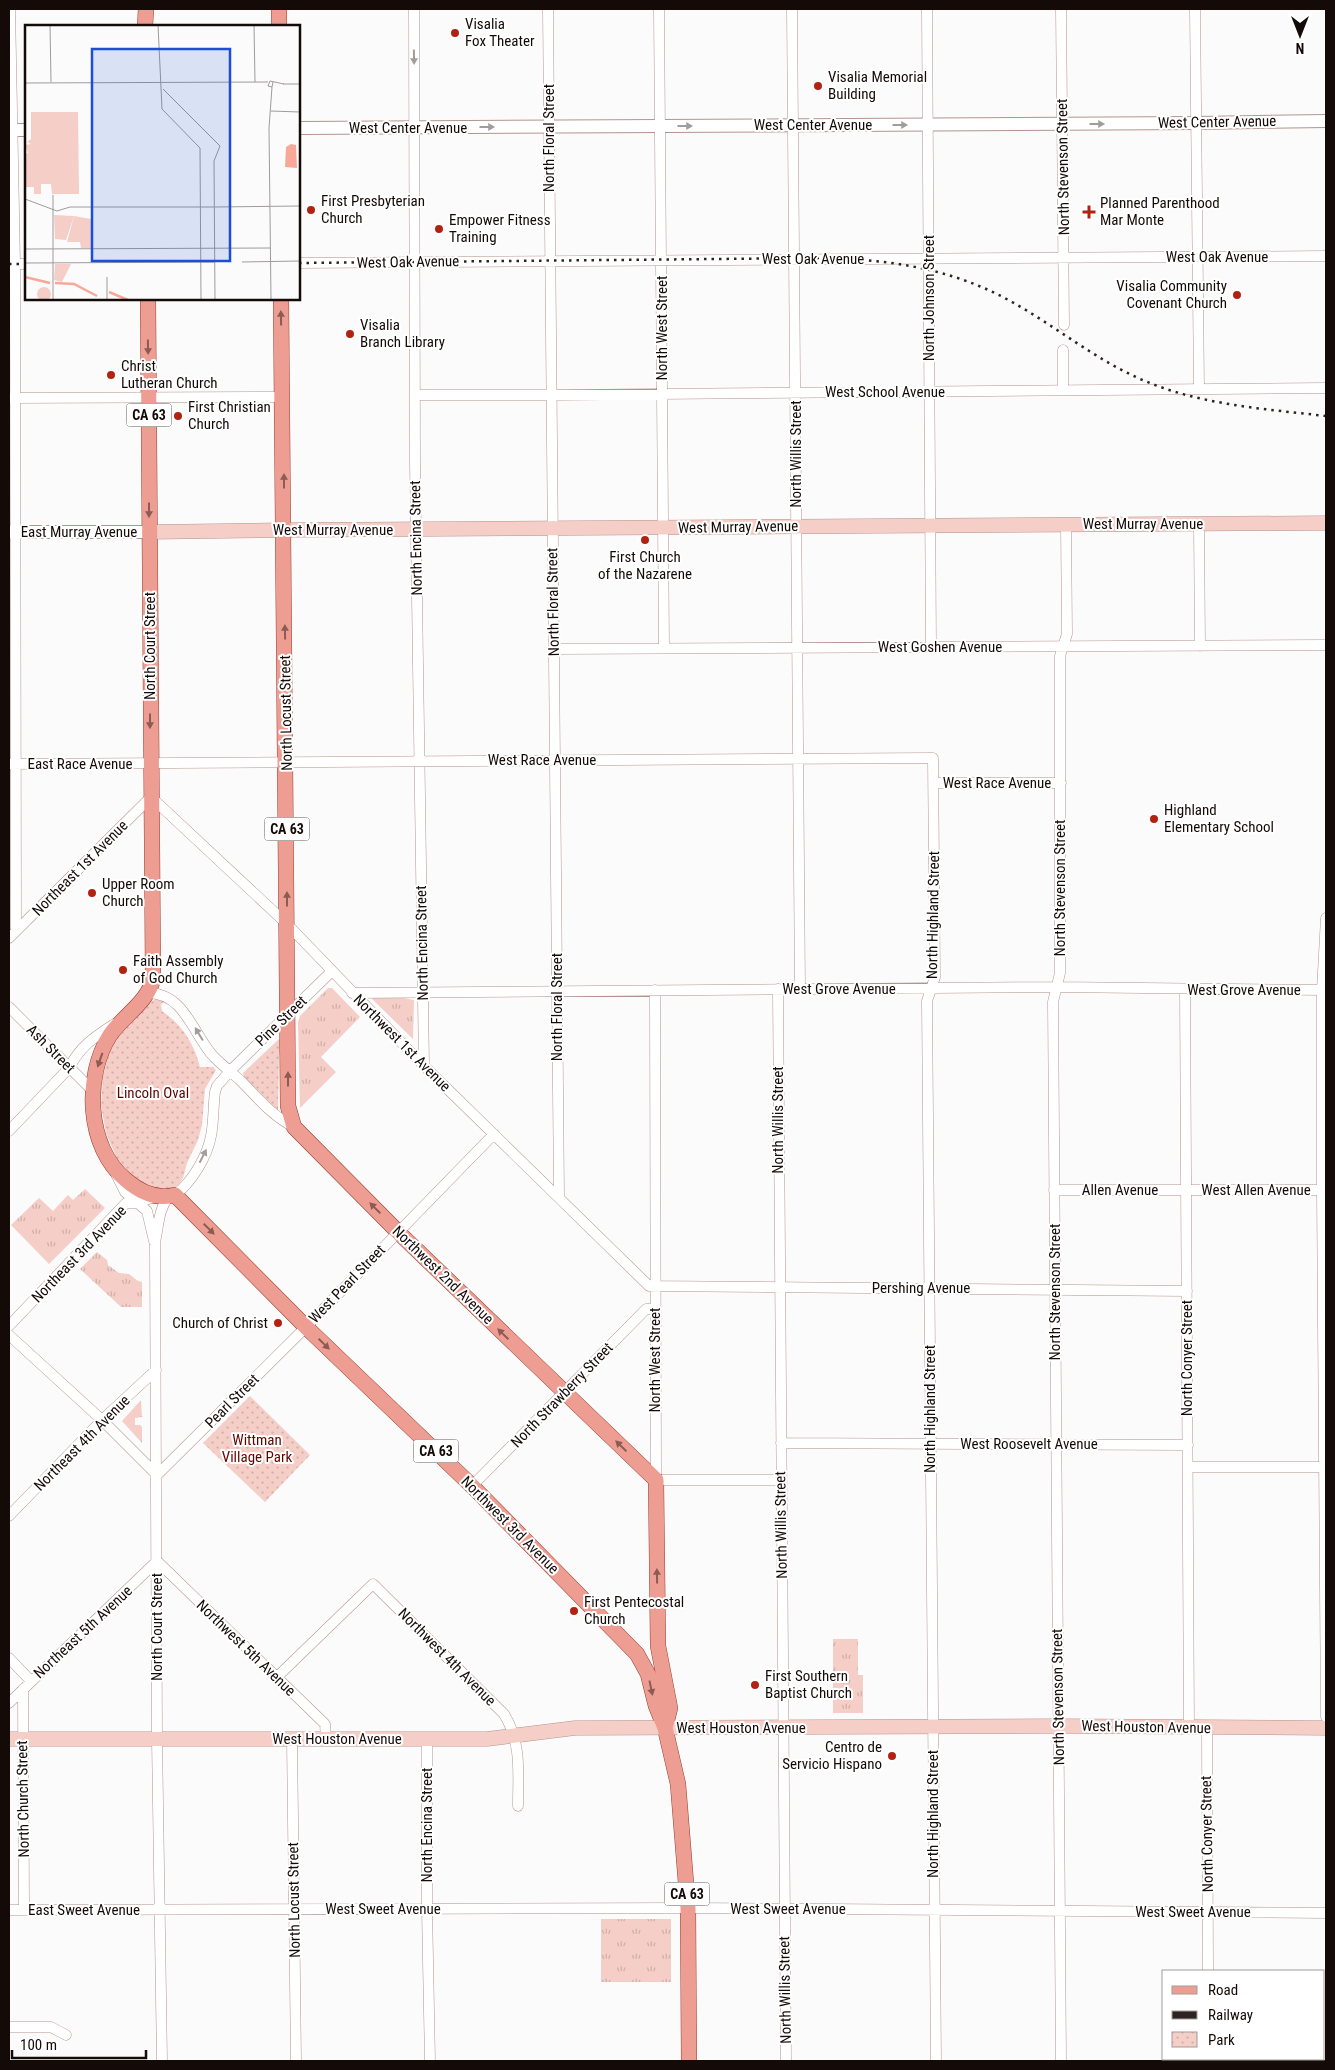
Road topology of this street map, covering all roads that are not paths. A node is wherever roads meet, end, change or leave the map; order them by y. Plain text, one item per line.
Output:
1 (10, 9) edge
2 (146, 9) edge
3 (279, 9) edge
4 (414, 9) edge
5 (548, 9) edge
6 (659, 9) edge
7 (792, 9) edge
8 (927, 9) edge
9 (1061, 9) edge
10 (1196, 9) edge
11 (145, 25) edge
12 (279, 25) edge
13 (1326, 121) edge
14 (1197, 123) junction
15 (1062, 124) junction
16 (794, 125) junction
17 (927, 125) junction
18 (659, 126) junction
19 (550, 127) junction
20 (300, 128) edge
21 (415, 128) junction
22 (10, 130) edge
23 (25, 130) edge
24 (1326, 256) edge
25 (1199, 257) junction
26 (1064, 258) junction
27 (794, 259) junction
28 (662, 260) junction
29 (928, 260) junction
30 (416, 261) junction
31 (550, 261) junction
32 (300, 263) edge
33 (12, 264) edge
34 (25, 264) edge
35 (148, 300) edge
36 (280, 300) edge
37 (1064, 325) dead end
38 (1063, 350) dead end
39 (1326, 388) edge
40 (1199, 389) junction
41 (1063, 390) junction
42 (929, 391) junction
43 (796, 392) junction
44 (662, 393) junction
45 (415, 395) junction
46 (551, 395) junction
47 (149, 397) junction
48 (283, 397) junction
49 (12, 398) edge
50 (1326, 523) edge
51 (1199, 524) junction
52 (930, 525) junction
53 (1066, 525) junction
54 (797, 526) junction
55 (664, 528) junction
56 (552, 529) junction
57 (284, 530) junction
58 (416, 530) junction
59 (13, 532) edge
60 (149, 532) junction
61 (1326, 645) edge
62 (1063, 646) junction
63 (1200, 646) junction
64 (664, 647) junction
65 (931, 647) junction
66 (797, 648) junction
67 (554, 649) junction
68 (799, 758) junction
69 (933, 758) joint
70 (554, 760) junction
71 (420, 761) junction
72 (286, 762) junction
73 (150, 763) junction
74 (13, 764) edge
75 (934, 783) junction
76 (1061, 783) junction
77 (151, 797) junction
78 (1326, 918) edge
79 (287, 924) junction
80 (16, 930) junction
81 (9, 938) edge
82 (332, 972) junction
83 (1058, 987) junction
84 (932, 988) junction
85 (778, 989) junction
86 (800, 989) junction
87 (1185, 989) junction
88 (556, 990) junction
89 (655, 990) junction
90 (1324, 990) edge
91 (422, 992) junction
92 (148, 993) junction
93 (352, 993) junction
94 (9, 1007) edge
95 (288, 1014) junction
96 (120, 1021) junction
97 (424, 1066) junction
98 (70, 1067) junction
99 (230, 1070) junction
100 (93, 1091) junction
101 (294, 1127) junction
102 (9, 1131) edge
103 (494, 1134) junction
104 (111, 1162) junction
105 (1054, 1190) junction
106 (1186, 1190) junction
107 (1324, 1190) edge
108 (125, 1192) junction
109 (167, 1196) junction
110 (559, 1196) junction
111 (126, 1203) junction
112 (138, 1203) junction
113 (398, 1232) junction
114 (155, 1242) junction
115 (655, 1286) junction
116 (780, 1286) junction
117 (929, 1288) junction
118 (1055, 1289) junction
119 (1187, 1291) junction
120 (654, 1309) junction
121 (9, 1326) edge
122 (306, 1327) junction
123 (9, 1335) edge
124 (156, 1370) junction
125 (564, 1392) junction
126 (102, 1420) junction
127 (781, 1443) junction
128 (930, 1443) junction
129 (1055, 1445) junction
130 (1188, 1445) junction
131 (1188, 1467) junction
132 (1325, 1468) edge
133 (157, 1475) junction
134 (656, 1480) junction
135 (780, 1480) junction
136 (472, 1486) junction
137 (9, 1516) edge
138 (158, 1561) junction
139 (658, 1646) junction
140 (637, 1654) junction
141 (9, 1658) edge
142 (277, 1677) junction
143 (27, 1685) junction
144 (9, 1703) edge
145 (1326, 1717) edge
146 (933, 1726) junction
147 (1058, 1726) junction
148 (665, 1728) junction
149 (783, 1728) junction
150 (1190, 1728) junction
151 (1206, 1728) junction
152 (1326, 1728) edge
153 (514, 1736) junction
154 (16, 1739) edge
155 (157, 1739) junction
156 (292, 1739) junction
157 (326, 1739) junction
158 (427, 1739) junction
159 (518, 1806) dead end
160 (688, 1908) junction
161 (294, 1909) junction
162 (427, 1909) junction
163 (785, 1909) junction
164 (9, 1910) edge
165 (24, 1910) junction
166 (160, 1910) junction
167 (934, 1910) junction
168 (1060, 1911) junction
169 (1208, 1912) junction
170 (1326, 1913) edge
171 (1208, 1970) edge
172 (9, 2027) edge
173 (66, 2035) dead end
174 (162, 2061) edge
175 (296, 2061) edge
176 (430, 2061) edge
177 (689, 2061) edge
178 (786, 2061) edge
179 (936, 2061) edge
180 (1060, 2061) edge

1 - 22 street
2 - 11 main road
3 - 12 main road
4 -> 21 street, North Encina Street
5 - 19 street, North Floral Street
6 - 18 street, North West Street
7 - 16 street, North Willis Street
8 - 17 street, North Johnson Street
9 - 15 street, North Stevenson Street
10 - 14 street
13 - 14 street, West Center Avenue
15 -> 14 street, West Center Avenue
14 - 25 street
15 - 17 street, West Center Avenue
15 - 26 street, North Stevenson Street
16 -> 17 street, West Center Avenue
18 -> 16 street, West Center Avenue
16 - 27 street, North Willis Street
17 - 29 street, North Johnson Street
18 - 19 street, West Center Avenue
18 - 28 street, North West Street
21 -> 19 street, West Center Avenue
19 - 31 street, North Floral Street
20 - 21 street, West Center Avenue
21 - 30 street, North Encina Street
22 - 23 street
22 - 33 street
24 - 25 street, West Oak Avenue
25 - 26 street, West Oak Avenue
25 - 40 street
26 - 29 street, West Oak Avenue
26 - 37 street, North Stevenson Street
27 - 28 street, West Oak Avenue
27 - 29 street, West Oak Avenue
27 - 43 street, North Willis Street
28 - 31 street, West Oak Avenue
28 - 44 street, North West Street
29 - 42 street, North Johnson Street
30 - 31 street, West Oak Avenue
30 - 32 street, West Oak Avenue
30 - 45 street, North Encina Street
31 - 46 street, North Floral Street
33 - 34 street
33 - 49 street
35 -> 47 main road, North Court Street / CA 63
48 -> 36 main road, North Locust Street / CA 63
38 - 41 street
39 - 40 street, West School Avenue
40 - 41 street, West School Avenue
41 - 42 street, West School Avenue
42 - 43 street, West School Avenue
42 - 52 street, North Johnson Street
43 - 44 street, West School Avenue
43 - 54 street, North Willis Street
44 - 46 street, West School Avenue
44 - 55 street, North West Street
45 - 46 street, West School Avenue
45 - 58 street, North Encina Street
46 - 56 street, North Floral Street
47 - 48 street
47 - 49 street
47 -> 60 main road, North Court Street / CA 63
57 -> 48 main road, North Locust Street / CA 63
49 - 59 street
50 - 51 main road, West Murray Avenue
51 - 53 main road, West Murray Avenue
51 - 63 street
52 - 53 main road, West Murray Avenue
52 - 54 main road, West Murray Avenue
52 - 65 street, North Johnson Street
53 - 62 street, North Stevenson Street
54 - 55 main road, West Murray Avenue
54 - 66 street, North Willis Street
55 - 56 main road, West Murray Avenue
55 - 64 street, North West Street
56 - 58 main road, West Murray Avenue
56 - 67 street, North Floral Street
57 - 58 main road, West Murray Avenue
57 - 60 main road, West Murray Avenue
72 -> 57 main road, North Locust Street / CA 63
58 - 71 street, North Encina Street
59 - 60 street, East Murray Avenue
59 - 74 street
60 -> 73 main road, North Court Street / CA 63
61 - 63 street, West Goshen Avenue
62 - 63 street, West Goshen Avenue
62 - 65 street, West Goshen Avenue
62 - 76 street, North Stevenson Street
64 - 66 street, West Goshen Avenue
64 - 67 street, West Goshen Avenue
65 - 66 street, West Goshen Avenue
66 - 68 street, North Willis Street
67 - 70 street, North Floral Street
68 - 69 street, West Race Avenue
68 - 70 street, West Race Avenue
68 - 86 street, North Willis Street
69 - 75 street, North Highland Street
70 - 71 street, West Race Avenue
70 - 88 street, North Floral Street
71 - 72 street, West Race Avenue
71 - 91 street, North Encina Street
72 - 73 street, West Race Avenue
79 -> 72 main road, North Locust Street / CA 63
73 - 74 street, East Race Avenue
73 - 77 main road, North Court Street / CA 63
74 - 80 street
75 - 76 street, West Race Avenue
75 - 84 street, North Highland Street
76 - 83 street, North Stevenson Street
77 - 79 street, Northwest 1st Avenue
77 - 80 street, Northeast 1st Avenue
77 - 92 main road, North Court Street / CA 63
78 - 90 street
79 - 82 street, Northwest 1st Avenue
79 - 95 main road, North Locust Street / CA 63
80 - 81 street, Northeast 1st Avenue
82 - 93 street, Northwest 1st Avenue
82 - 95 street, Pine Street
83 - 84 street, West Grove Avenue
83 - 87 street, West Grove Avenue
83 - 105 street, North Stevenson Street
84 - 86 street, West Grove Avenue
84 - 117 street, North Highland Street
85 - 86 street, West Grove Avenue
85 - 89 street, West Grove Avenue
85 - 116 street, North Willis Street
87 - 90 street, West Grove Avenue
87 - 106 street, North Conyer Street
88 - 89 street, West Grove Avenue
88 - 91 street, West Grove Avenue
88 - 110 street, North Floral Street
89 - 115 street, North West Street
90 - 107 street
91 - 93 street, West Grove Avenue
91 - 97 street, North Encina Street
92 - 96 main road, CA 63
99 -> 92 street
93 - 97 street, Northwest 1st Avenue
94 - 98 street, Ash Street
95 - 99 street, Pine Street
101 -> 95 main road, North Locust Street / CA 63
96 - 98 street
96 -> 100 main road, CA 63
97 - 103 street, Northwest 1st Avenue
98 - 100 street, Ash Street
98 - 102 street
99 - 101 street, Northwest 2nd Avenue
109 -> 99 street
100 - 104 main road, CA 63
113 -> 101 main road, Northwest 2nd Avenue
103 - 110 street, Northwest 1st Avenue
103 - 113 street, West Pearl Street
104 - 108 street
104 - 109 main road, CA 63
105 - 106 street, Allen Avenue
105 - 118 street, North Stevenson Street
106 - 107 street, West Allen Avenue
106 - 119 street, North Conyer Street
107 - 132 street
108 - 111 street
108 - 112 street
109 - 112 street, Northeast 3rd Avenue
109 - 114 street, North Court Street
109 -> 122 main road, Northwest 3rd Avenue / CA 63
110 - 115 street, Northwest 1st Avenue
111 - 112 street, Northeast 3rd Avenue
111 - 121 street, Northeast 3rd Avenue
112 - 114 street
113 - 122 street, West Pearl Street
125 -> 113 main road, Northwest 2nd Avenue
114 - 124 street, North Court Street
115 - 116 street, Pershing Avenue
115 - 120 street, North West Street
116 - 117 street, Pershing Avenue
116 - 127 street, North Willis Street
117 - 118 street, Pershing Avenue
117 - 128 street, North Highland Street
118 - 119 street, Pershing Avenue
118 - 129 street, North Stevenson Street
119 - 130 street, North Conyer Street
120 - 125 street, North Strawberry Street
120 - 134 street, North West Street
122 - 133 street, Pearl Street
122 -> 136 main road, Northwest 3rd Avenue / CA 63
123 - 126 street
124 - 126 street, Northeast 4th Avenue
124 - 133 street, North Court Street
134 -> 125 main road, Northwest 2nd Avenue
125 - 136 street, North Strawberry Street
126 - 133 street
126 - 137 street, Northeast 4th Avenue
127 - 128 street, West Roosevelt Avenue
127 - 135 street, North Willis Street
128 - 129 street, West Roosevelt Avenue
128 - 146 street, North Highland Street
129 - 130 street, West Roosevelt Avenue
129 - 147 street, North Stevenson Street
130 - 131 street, North Conyer Street
131 - 132 street
131 - 150 street, North Conyer Street
132 - 145 street
133 - 138 street, North Court Street
134 - 135 street
139 -> 134 main road, North West Street / CA 63
135 - 149 street, North Willis Street
136 - 140 main road, Northwest 3rd Avenue / CA 63
138 - 142 street, Northwest 5th Avenue
138 - 143 street, Northeast 5th Avenue
138 - 155 street, North Court Street
139 - 140 main road
139 - 148 main road, North West Street / CA 63
140 -> 148 main road, Northwest 3rd Avenue / CA 63
141 - 143 street
142 - 153 street, Northwest 4th Avenue
142 - 157 street, Northwest 5th Avenue
143 - 144 street, Northeast 5th Avenue
143 - 154 street, North Church Street
146 - 147 main road, West Houston Avenue
146 - 149 main road, West Houston Avenue
146 - 167 street, North Highland Street
147 - 150 main road, West Houston Avenue
147 - 168 street, North Stevenson Street
148 - 149 main road, West Houston Avenue
148 - 153 main road, West Houston Avenue
148 - 160 main road, CA 63
149 - 163 street, North Willis Street
150 - 151 main road, West Houston Avenue
151 - 152 main road, West Houston Avenue
151 - 169 street, North Conyer Street
153 - 158 main road, West Houston Avenue
153 - 159 street, Northwest 4th Avenue
154 - 155 main road, West Houston Avenue
154 - 165 street, North Church Street
155 - 156 main road, West Houston Avenue
155 - 166 street, North Court Street
156 - 157 main road, West Houston Avenue
156 - 161 street, North Locust Street
157 - 158 main road, West Houston Avenue
158 - 162 street, North Encina Street
160 - 162 street, West Sweet Avenue
160 - 163 street, West Sweet Avenue
160 - 177 main road, CA 63
161 - 162 street, West Sweet Avenue
161 - 166 street, West Sweet Avenue
161 - 175 street, North Locust Street
162 - 176 street, North Encina Street
163 - 167 street, West Sweet Avenue
163 - 178 street, North Willis Street
164 - 165 street, East Sweet Avenue
165 - 166 street, East Sweet Avenue
166 - 174 street, North Court Street
167 - 168 street, West Sweet Avenue
167 - 179 street, North Highland Street
168 - 169 street, West Sweet Avenue
168 - 180 street, North Stevenson Street
169 - 170 street, West Sweet Avenue
169 - 171 street, North Conyer Street
172 - 173 street

